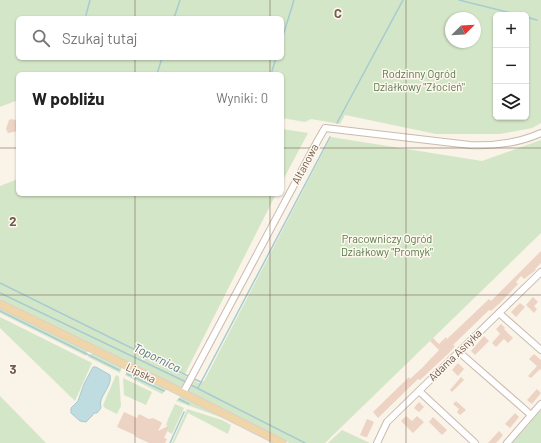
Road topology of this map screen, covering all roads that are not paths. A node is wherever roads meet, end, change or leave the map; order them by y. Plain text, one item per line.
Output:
1 (541, 133) edge
2 (540, 274) edge
3 (0, 304) edge
4 (499, 313) junction
5 (541, 350) edge
6 (459, 352) junction
7 (184, 390) junction
8 (419, 391) junction
9 (541, 404) edge
10 (531, 415) junction
11 (282, 443) edge
12 (377, 443) edge
13 (475, 443) edge
14 (507, 443) edge

1 - 7 street, Altanowa
2 - 4 street, Adama Asnyka
3 - 7 main road, Lipska
4 - 5 street
4 - 6 street, Adama Asnyka
6 - 8 street, Adama Asnyka
6 - 10 street
7 - 11 main road, Lipska
8 - 12 street, Adama Asnyka
8 - 13 street
9 - 10 street
10 - 14 street

